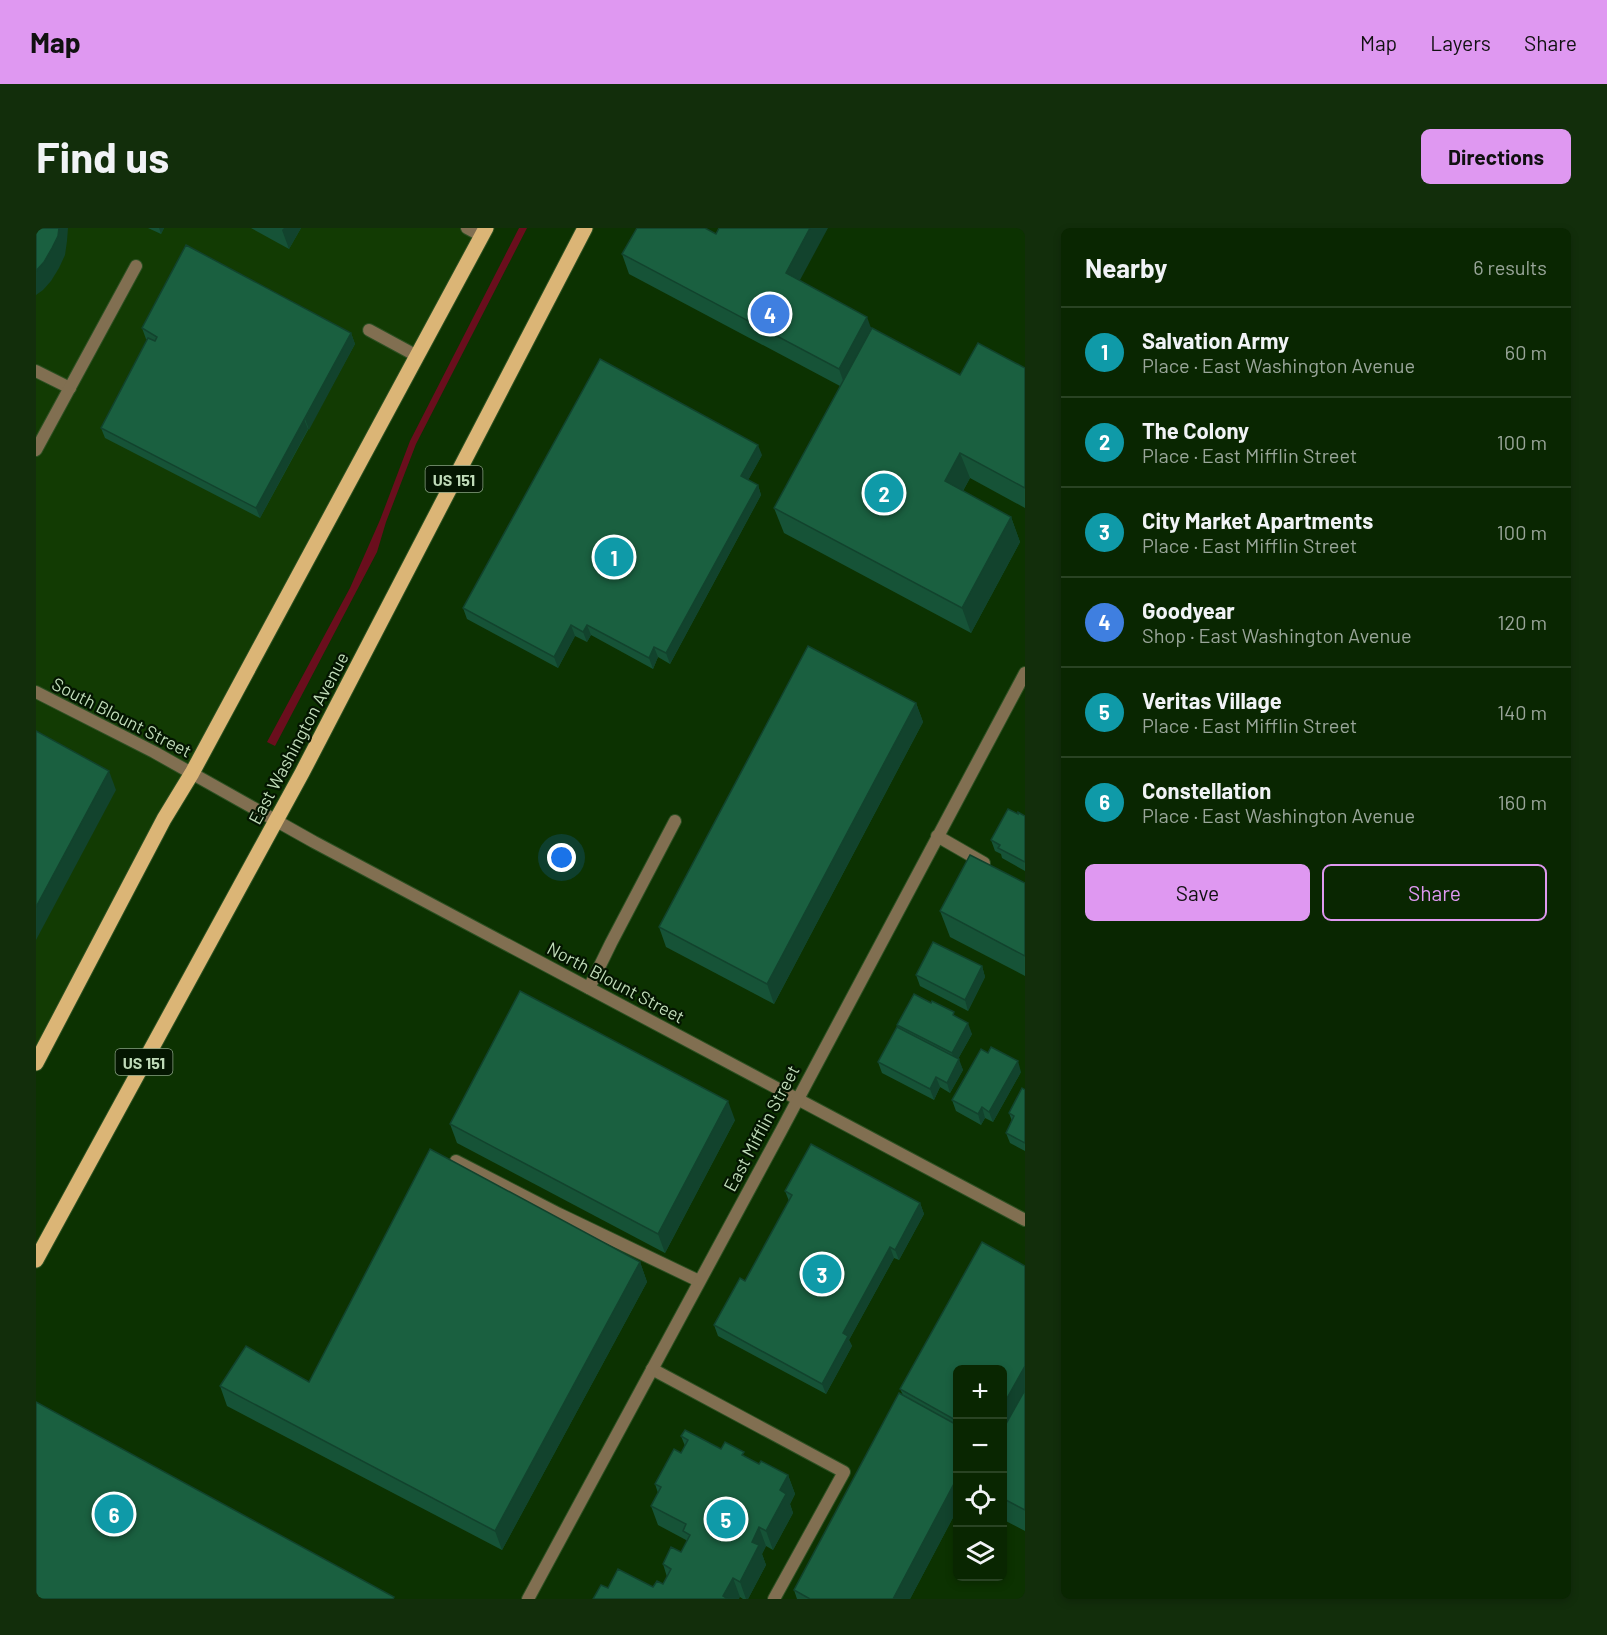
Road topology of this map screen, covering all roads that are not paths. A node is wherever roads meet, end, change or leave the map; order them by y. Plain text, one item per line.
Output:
1 (467, 228) edge
2 (585, 228) edge
3 (484, 232) edge
4 (136, 266) dead end
5 (369, 330) dead end
6 (417, 356) junction
7 (36, 371) edge
8 (70, 388) junction
9 (36, 450) edge
10 (1025, 673) edge
11 (1021, 690) edge
12 (36, 692) edge
13 (192, 773) junction
14 (276, 821) junction
15 (675, 821) dead end
16 (937, 836) junction
17 (998, 870) edge
18 (589, 988) junction
19 (36, 1063) edge
20 (798, 1099) junction
21 (456, 1161) edge
22 (1025, 1220) edge
23 (36, 1260) edge
24 (699, 1281) junction
25 (652, 1369) junction
26 (528, 1599) edge
27 (774, 1599) edge

1 - 3 street
2 - 14 main road, East Washington Avenue / US 151
3 - 6 main road
4 - 8 street
5 - 6 street
6 - 13 main road
7 - 8 street
8 - 9 street
10 - 11 street, East Mifflin Street
11 - 16 street, East Mifflin Street
12 - 13 street, South Blount Street
13 - 14 street, North Blount Street
13 - 19 main road
14 - 18 street, North Blount Street
14 - 23 main road, East Washington Avenue / US 151
15 - 18 street
16 - 17 street
16 - 20 street, East Mifflin Street
18 - 20 street, North Blount Street
20 - 22 street, North Blount Street
20 - 24 street, East Mifflin Street
21 - 24 street
24 - 25 street, East Mifflin Street
25 - 26 street, East Mifflin Street
25 - 27 street

